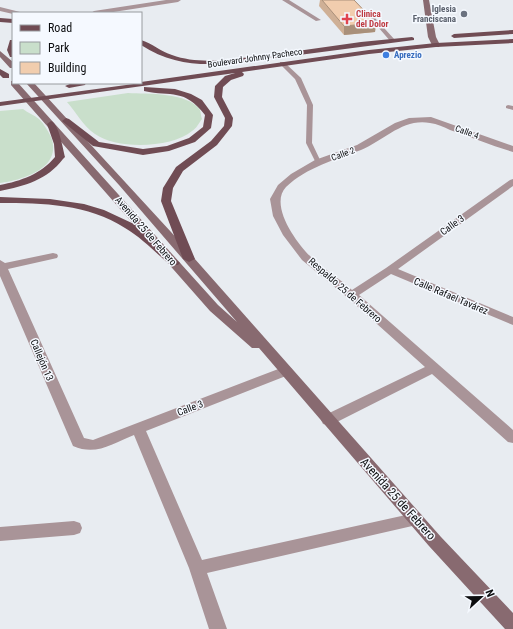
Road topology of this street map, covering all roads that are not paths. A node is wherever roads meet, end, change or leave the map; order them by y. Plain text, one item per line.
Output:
1 (178, 0) edge
2 (285, 0) edge
3 (426, 0) edge
4 (160, 1) edge
5 (0, 9) edge
6 (14, 12) edge
7 (100, 12) edge
8 (374, 19) edge
9 (0, 20) edge
10 (318, 20) dead end
11 (12, 21) edge
12 (513, 32) edge
13 (431, 37) junction
14 (393, 41) junction
15 (513, 41) edge
16 (142, 43) edge
17 (436, 45) junction
18 (0, 52) edge
19 (268, 57) junction
20 (280, 64) junction
21 (12, 65) edge
22 (186, 69) dead end
23 (2, 72) edge
24 (12, 82) edge
25 (14, 84) edge
26 (31, 84) edge
27 (78, 84) edge
28 (84, 84) edge
29 (69, 86) junction
30 (76, 94) junction
31 (0, 96) edge
32 (0, 104) edge
33 (62, 117) junction
34 (48, 120) junction
35 (420, 120) joint
36 (513, 149) edge
37 (318, 162) junction
38 (513, 182) edge
39 (0, 188) edge
40 (275, 199) joint
41 (0, 200) edge
42 (52, 256) dead end
43 (189, 259) junction
44 (174, 263) junction
45 (1, 266) edge
46 (390, 270) junction
47 (352, 295) junction
48 (513, 321) edge
49 (433, 368) junction
50 (286, 371) junction
51 (328, 420) junction
52 (138, 429) junction
53 (513, 438) edge
54 (94, 445) joint
55 (415, 519) junction
56 (74, 528) dead end
57 (0, 534) edge
58 (197, 568) junction
59 (513, 625) edge
60 (218, 629) edge

1 - 4 street
2 - 10 street
3 - 13 main road
4 - 7 street
5 - 6 street
8 - 14 lane
9 - 11 main road
12 - 13 main road, Boulevard Johnny Pacheco
13 - 14 main road, Boulevard Johnny Pacheco
13 - 17 main road
14 - 19 main road, Boulevard Johnny Pacheco
15 - 17 main road, Boulevard Johnny Pacheco
16 - 19 main road
17 - 20 main road, Boulevard Johnny Pacheco
18 - 21 main road
19 - 22 main road, Boulevard Johnny Pacheco
20 - 30 main road, Boulevard Johnny Pacheco
20 - 37 lane
20 - 43 main road
23 - 24 main road, Avenida 25 de Febrero
25 - 34 main road, Avenida 25 de Febrero
26 - 33 main road, Avenida 25 de Febrero
27 - 29 main road
28 - 29 main road
29 - 31 main road
30 - 32 main road, Boulevard Johnny Pacheco
30 - 33 main road
33 - 43 main road, Avenida 25 de Febrero
34 - 39 main road
34 - 44 main road, Avenida 25 de Febrero
35 - 36 street, Calle 4
35 - 37 street, Calle 2
37 - 40 street, Calle 2
38 - 46 street, Calle 3
40 - 47 street, Respaldo 25 de Febrero
41 - 44 main road
42 - 45 street
43 - 50 main road, Avenida 25 de Febrero
44 - 50 main road, Avenida 25 de Febrero
45 - 54 street, Callejón 13
46 - 47 street, Calle 3
46 - 48 street, Calle Rafael Tavárez
47 - 49 street, Respaldo 25 de Febrero
49 - 51 street
49 - 53 street, Respaldo 25 de Febrero
50 - 51 main road, Avenida 25 de Febrero
50 - 52 street, Calle 3
51 - 55 main road, Avenida 25 de Febrero
52 - 54 street, Calle 3
52 - 58 street
55 - 58 street
55 - 59 main road, Avenida 25 de Febrero
56 - 57 street
58 - 60 street

